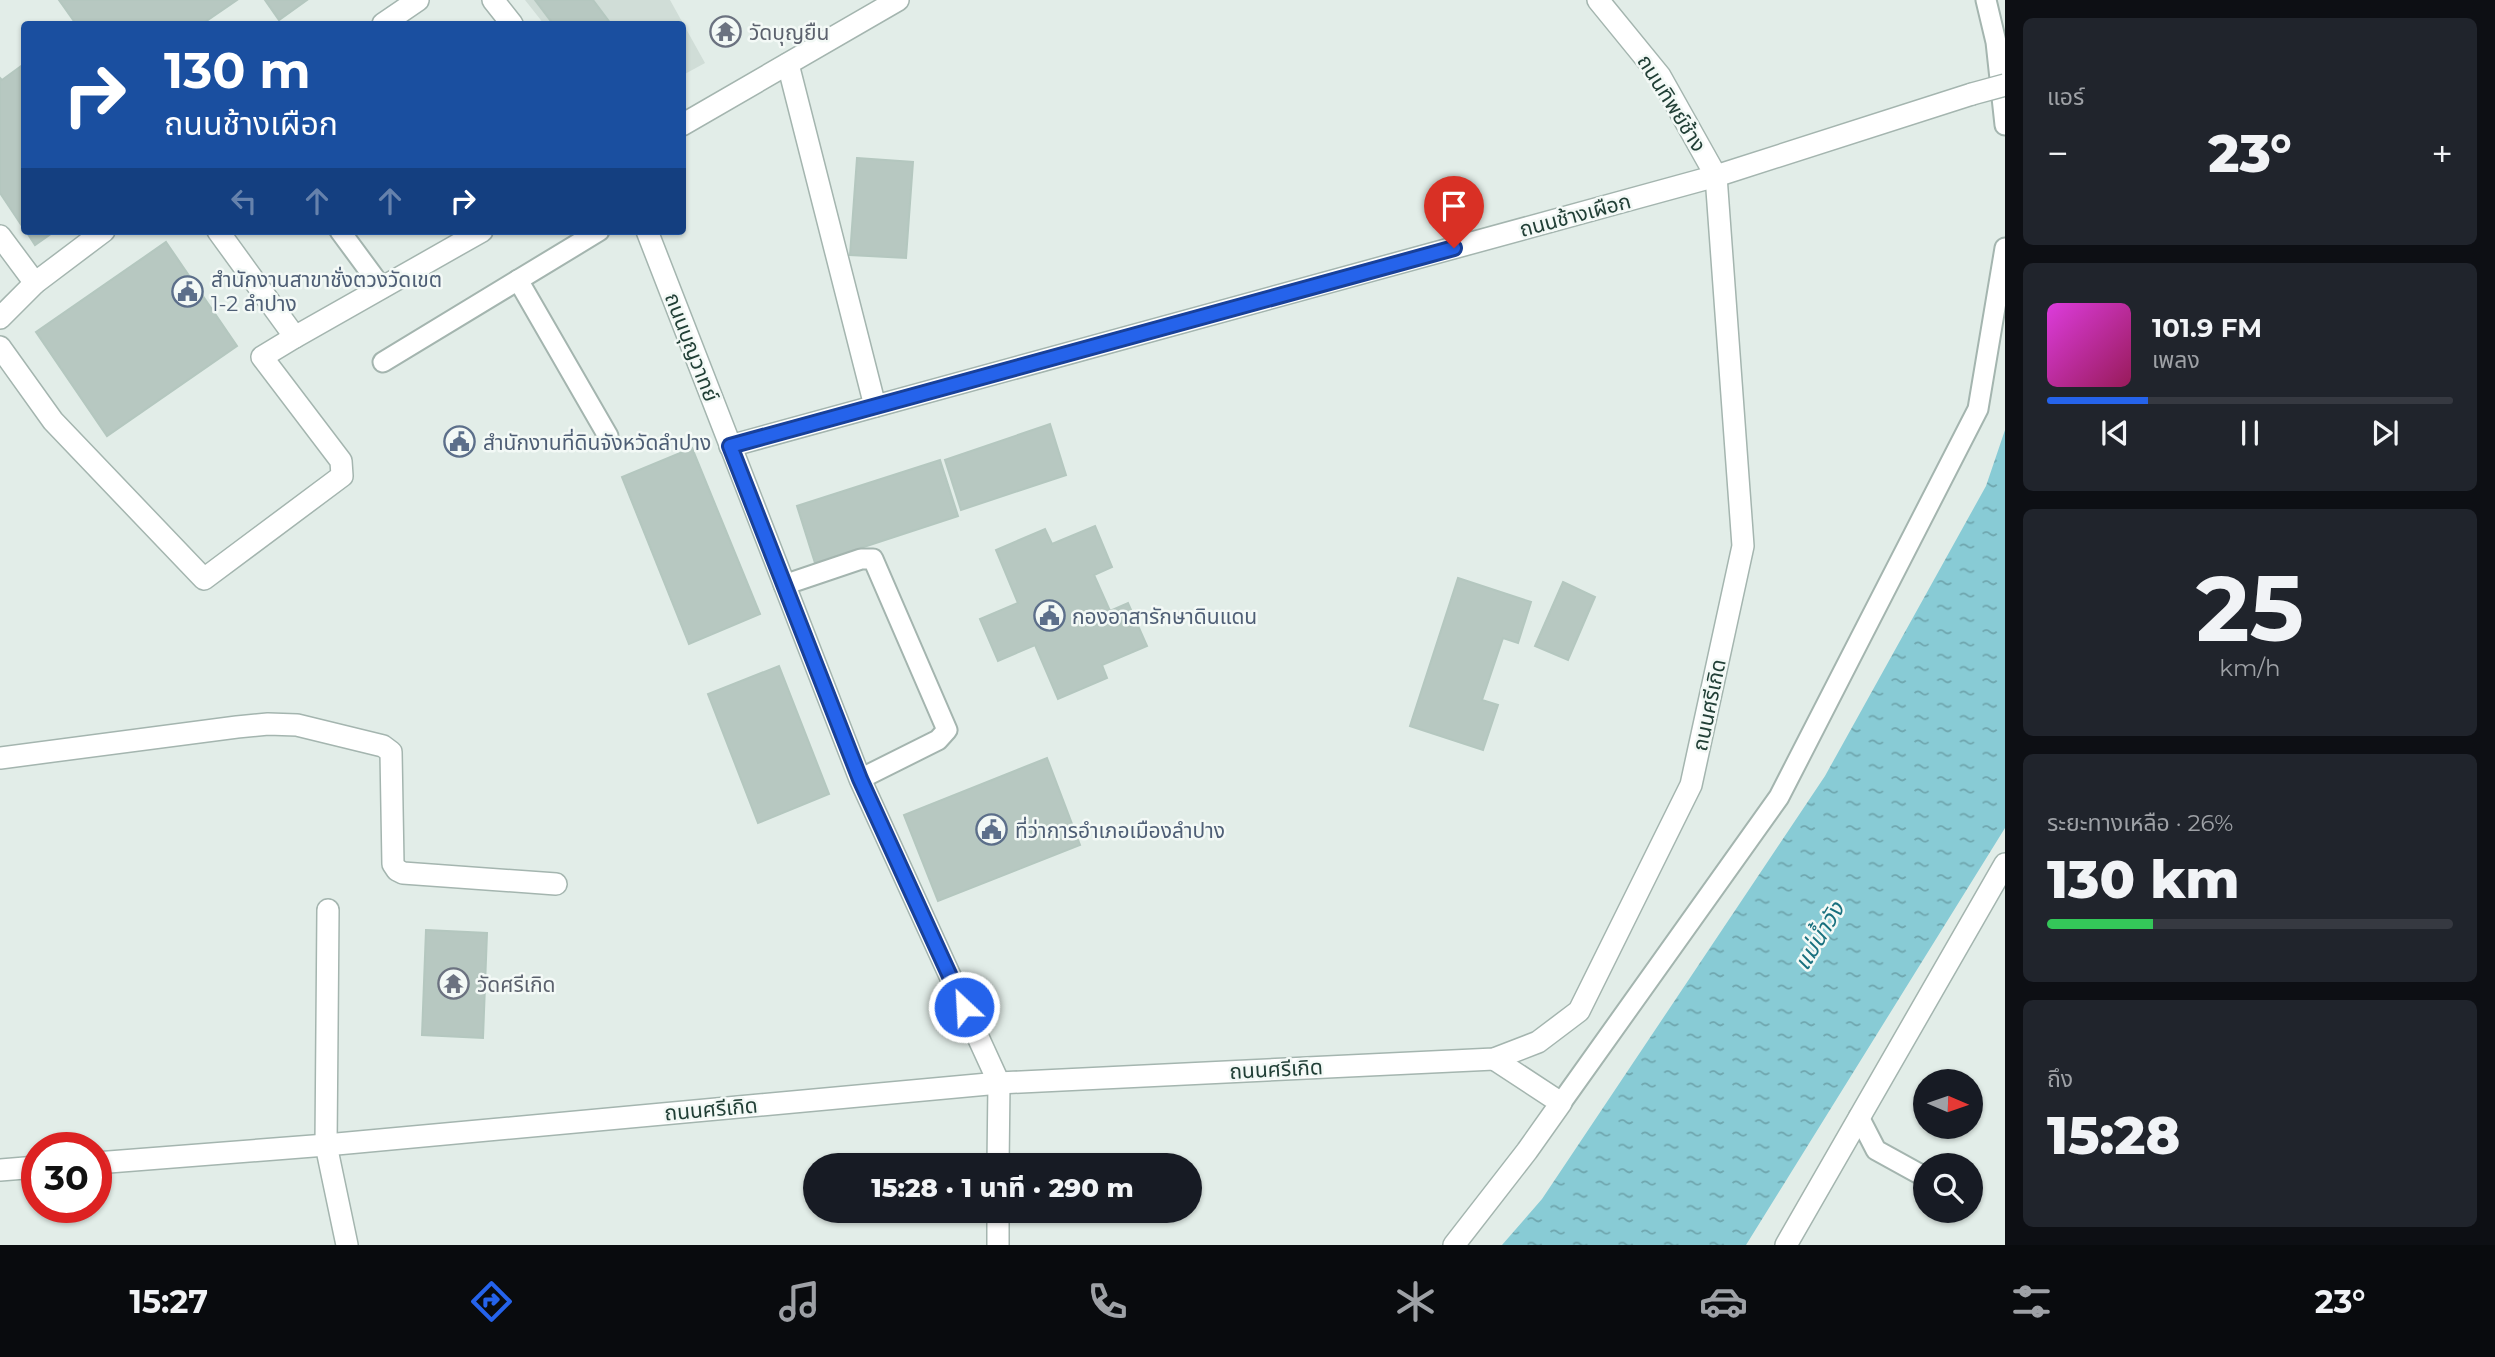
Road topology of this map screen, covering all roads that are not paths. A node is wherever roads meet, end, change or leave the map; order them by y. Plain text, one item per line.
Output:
1 (418, 0) edge
2 (493, 0) edge
3 (898, 0) edge
4 (1598, 0) edge
5 (1986, 0) edge
6 (387, 21) edge
7 (510, 21) edge
8 (788, 64) junction
9 (2005, 85) edge
10 (686, 123) edge
11 (2005, 125) edge
12 (1716, 176) junction
13 (99, 235) edge
14 (221, 235) edge
15 (343, 235) edge
16 (475, 235) edge
17 (592, 235) edge
18 (649, 235) edge
19 (0, 236) edge
20 (2005, 248) edge
21 (518, 280) junction
22 (35, 283) junction
23 (382, 288) junction
24 (0, 318) edge
25 (295, 337) junction
26 (0, 347) edge
27 (383, 362) dead end
28 (875, 406) junction
29 (608, 436) dead end
30 (730, 446) junction
31 (784, 585) junction
32 (0, 758) edge
33 (860, 779) junction
34 (2005, 864) edge
35 (556, 884) dead end
36 (328, 910) dead end
37 (1494, 1059) junction
38 (999, 1083) junction
39 (1561, 1103) junction
40 (1859, 1117) junction
41 (326, 1145) junction
42 (998, 1153) edge
43 (112, 1162) edge
44 (21, 1168) edge
45 (0, 1170) edge
46 (1913, 1170) edge
47 (998, 1223) edge
48 (347, 1245) edge
49 (998, 1245) edge
50 (1454, 1245) edge
51 (1786, 1245) edge

1 - 6 street
2 - 7 street
3 - 8 street
4 - 12 street, ถนนทิพย์ช้าง
5 - 11 lane
8 - 10 street
8 - 28 street
9 - 12 street, ถนนช้างเผือก, bridge
12 - 28 street, ถนนช้างเผือก
12 - 37 street, ถนนศรีเกิด
13 - 22 street
14 - 25 street
15 - 23 lane
16 - 23 street
17 - 21 lane
18 - 30 street, ถนนบุญวาทย์
19 - 22 street
20 - 39 lane
21 - 27 lane
21 - 29 lane
22 - 24 street
23 - 25 street
25 - 26 street
28 - 30 street, ถนนช้างเผือก
30 - 31 street, ถนนบุญวาทย์
31 - 33 street, ถนนบุญวาทย์
31 - 33 lane
32 - 35 street
33 - 38 street, ถนนบุญวาทย์
34 - 40 street
36 - 41 street
37 - 38 street, ถนนศรีเกิด
37 - 39 street
38 - 41 street, ถนนศรีเกิด
38 - 42 street, ถนนบุญวาทย์
39 - 50 street
40 - 46 lane
40 - 51 street
41 - 43 street, ถนนศรีเกิด
41 - 48 street
44 - 45 street
47 - 49 street

